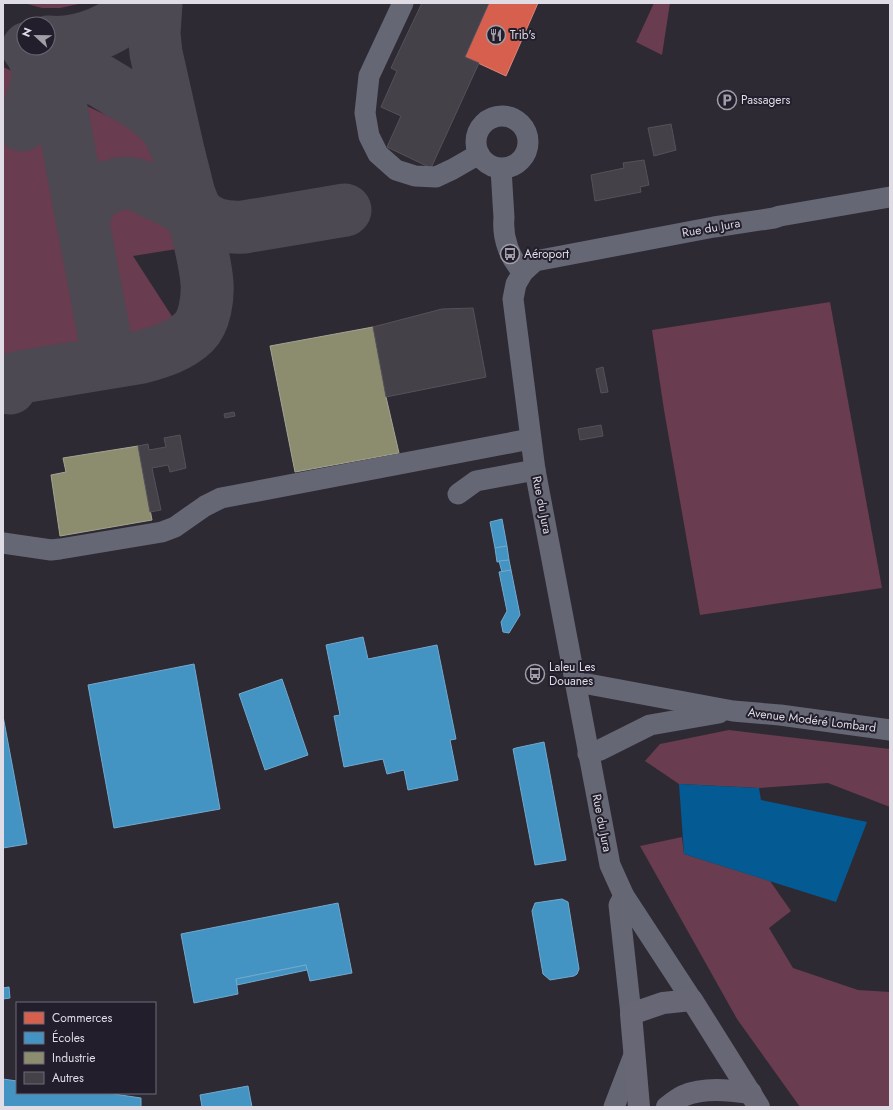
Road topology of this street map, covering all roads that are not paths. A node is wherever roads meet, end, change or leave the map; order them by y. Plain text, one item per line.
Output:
1 (403, 3) edge
2 (479, 154) junction
3 (501, 169) junction
4 (890, 197) edge
5 (523, 272) junction
6 (530, 439) junction
7 (535, 470) junction
8 (458, 494) dead end
9 (3, 543) edge
10 (576, 685) junction
11 (733, 711) junction
12 (890, 730) edge
13 (588, 754) junction
14 (624, 896) junction
15 (692, 1000) junction
16 (631, 1014) junction
17 (634, 1055) junction
18 (755, 1100) edge
19 (614, 1107) edge
20 (639, 1107) edge
21 (667, 1107) edge

1 - 2 street
2 - 3 street
2 - 3 street
3 - 5 street
4 - 5 street, Rue du Jura
5 - 6 street, Rue du Jura
6 - 7 street, Rue du Jura
6 - 9 street
7 - 8 street
7 - 10 street, Rue du Jura
10 - 11 street, Avenue Modéré Lombard
10 - 13 street, Rue du Jura
11 - 12 street, Avenue Modéré Lombard
11 - 13 street, Avenue Modéré Lombard
13 - 14 street, Rue du Jura
14 - 15 street, Rue du Jura
14 - 16 street
15 - 16 main road
15 - 18 main road
16 - 17 main road
17 - 19 street
17 - 20 main road
18 - 21 main road

